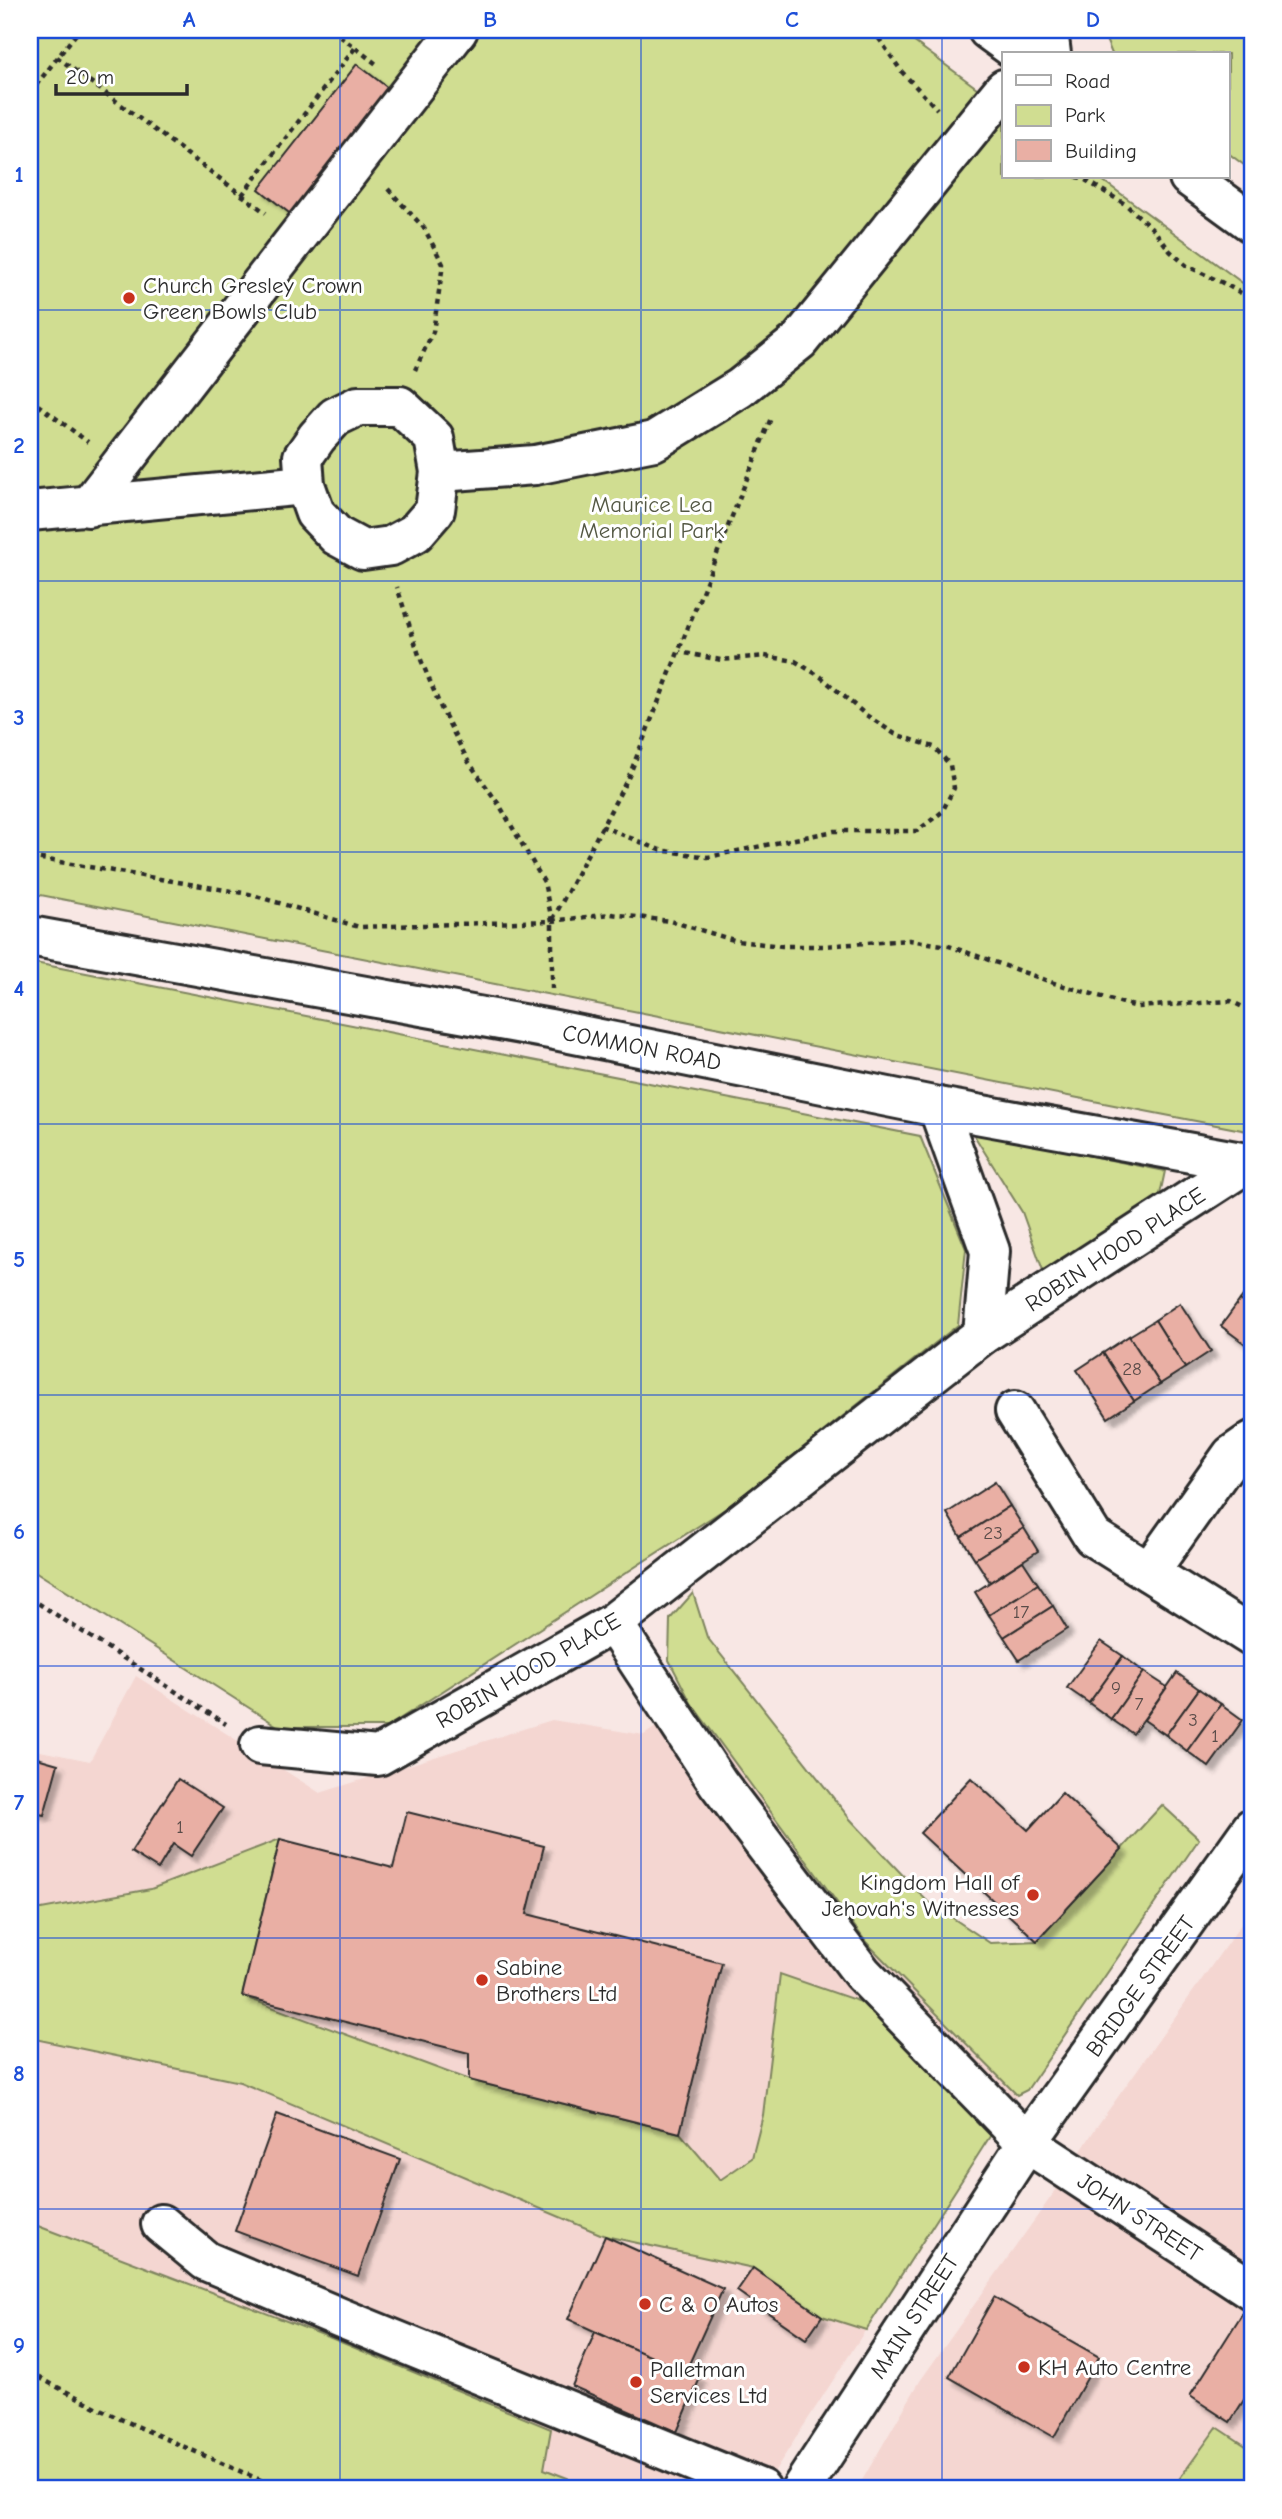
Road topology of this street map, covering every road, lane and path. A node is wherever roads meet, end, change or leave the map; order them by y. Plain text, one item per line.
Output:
1 (79, 30) edge
2 (332, 30) edge
3 (458, 30) edge
4 (873, 30) edge
5 (988, 30) edge
6 (1048, 30) edge
7 (355, 48) junction
8 (1018, 52) edge
9 (1051, 52) edge
10 (57, 57) junction
11 (411, 90) junction
12 (1002, 92) edge
13 (30, 93) edge
14 (968, 134) junction
15 (354, 164) junction
16 (1084, 178) edge
17 (1190, 178) edge
18 (242, 195) junction
19 (1252, 223) edge
20 (297, 237) junction
21 (1252, 299) edge
22 (740, 388) junction
23 (30, 399) edge
24 (400, 406) junction
25 (119, 466) junction
26 (440, 472) junction
27 (305, 485) junction
28 (88, 507) junction
29 (30, 511) edge
30 (391, 547) junction
31 (680, 652) junction
32 (601, 826) junction
33 (30, 857) edge
34 (552, 921) junction
35 (30, 936) edge
36 (1252, 1012) edge
37 (551, 1029) junction
38 (938, 1107) junction
39 (1250, 1164) edge
40 (983, 1334) junction
41 (1015, 1411) dead end
42 (1242, 1448) edge
43 (1149, 1572) junction
44 (30, 1598) edge
45 (614, 1623) junction
46 (1252, 1637) edge
47 (260, 1745) joint
48 (1252, 1828) edge
49 (1027, 2143) junction
50 (161, 2224) dead end
51 (1252, 2290) edge
52 (30, 2373) edge
53 (281, 2489) edge
54 (761, 2489) edge
55 (801, 2489) edge

1 - 10 path
2 - 7 path
3 - 11 street
4 - 14 path
5 - 8 street
6 - 9 street
7 - 11 path
7 - 18 path
10 - 13 path
10 - 18 path
11 - 15 street
12 - 14 street
14 - 22 street
15 - 20 street
15 - 24 path
16 - 21 path
17 - 19 street
18 - 20 path
20 - 25 street
22 - 26 street
22 - 31 path
23 - 25 path
24 - 26 street
24 - 27 street
25 - 28 street
26 - 30 street
27 - 28 street
27 - 30 street
28 - 29 street
30 - 34 path
31 - 32 path
31 - 32 path
32 - 34 path
33 - 34 path
34 - 36 path
34 - 37 path
35 - 37 street, COMMON ROAD
37 - 38 street, COMMON ROAD
38 - 39 street, COMMON ROAD
38 - 40 street, ROBIN HOOD PLACE
39 - 40 street, ROBIN HOOD PLACE
40 - 45 street, ROBIN HOOD PLACE
41 - 43 street
42 - 43 street
43 - 46 street
44 - 47 path
45 - 47 street, ROBIN HOOD PLACE
45 - 49 street, JOHN STREET
48 - 49 street, BRIDGE STREET
49 - 51 street, JOHN STREET
49 - 55 street, MAIN STREET
50 - 54 street
52 - 53 path

